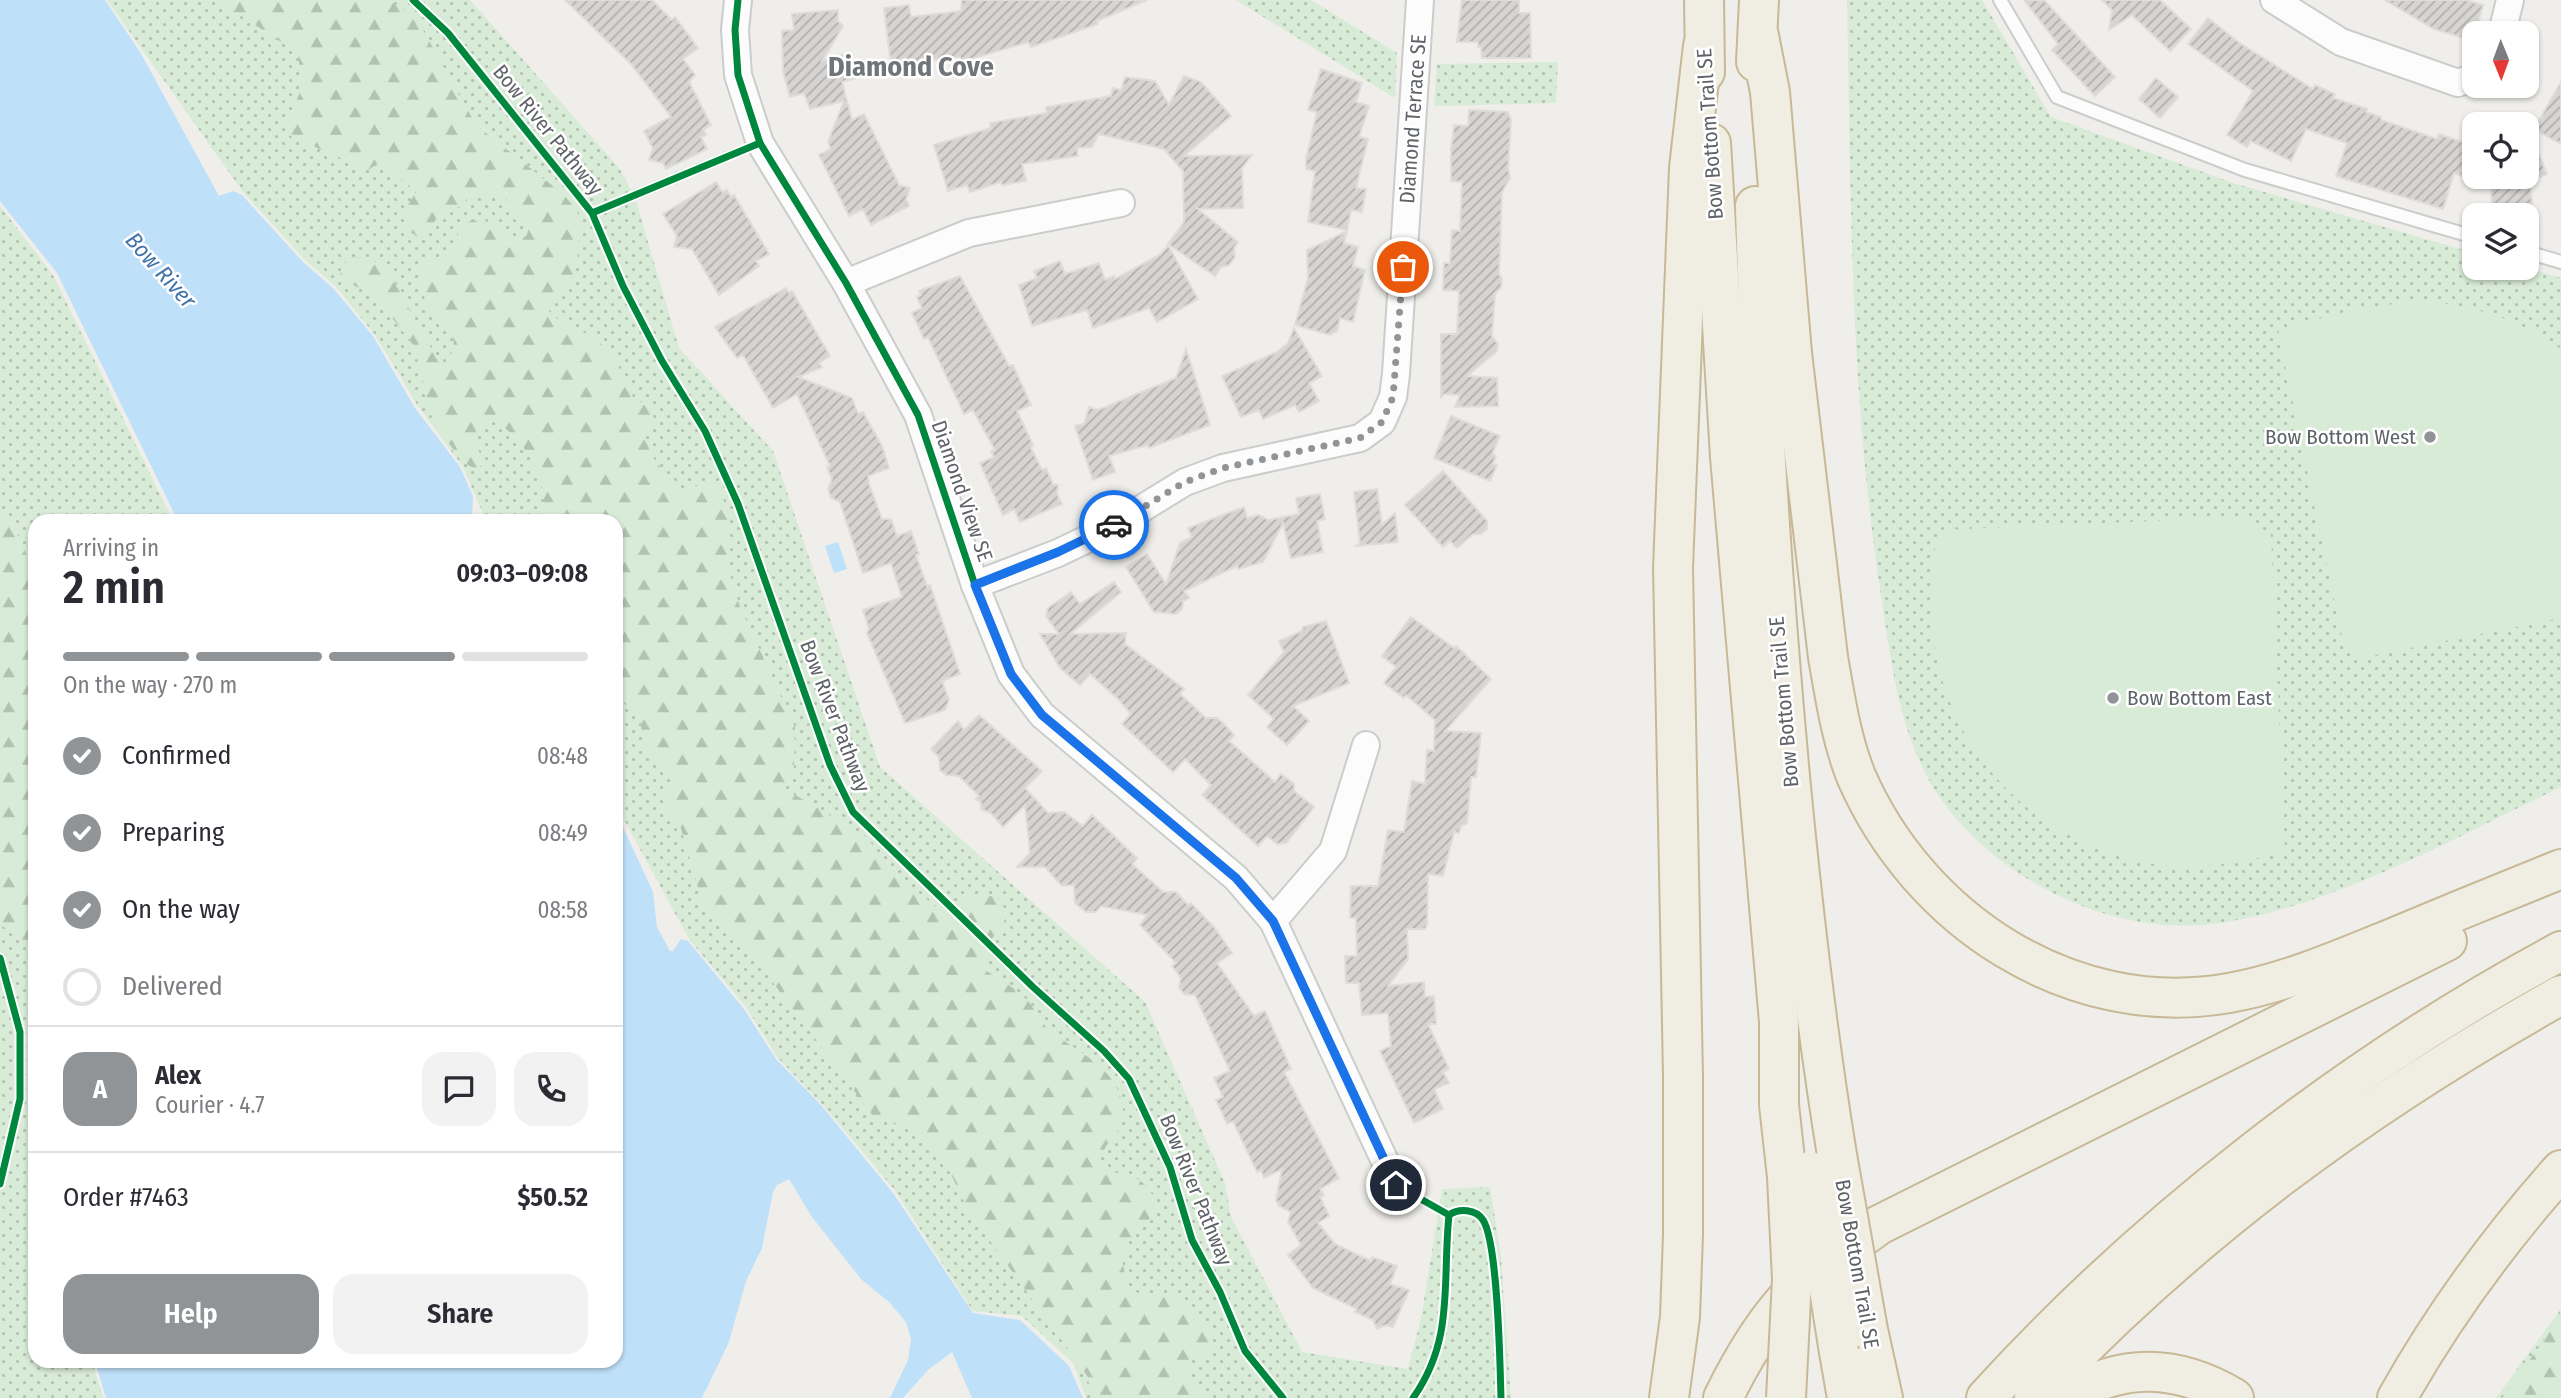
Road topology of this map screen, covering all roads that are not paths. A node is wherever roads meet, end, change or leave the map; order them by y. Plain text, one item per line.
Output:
1 (738, 0) edge
2 (1420, 0) edge
3 (1704, 0) edge
4 (2000, 0) edge
5 (2274, 0) edge
6 (2510, 0) edge
7 (1759, 18) edge
8 (2505, 21) edge
9 (1703, 46) junction
10 (2462, 82) edge
11 (1121, 203) dead end
12 (2462, 233) edge
13 (2539, 256) edge
14 (2561, 262) edge
15 (846, 283) junction
16 (975, 585) junction
17 (1366, 745) dead end
18 (2561, 869) edge
19 (2561, 883) edge
20 (1273, 921) junction
21 (2561, 951) edge
22 (2561, 995) edge
23 (1811, 1167) junction
24 (2561, 1170) edge
25 (1396, 1185) dead end
26 (1854, 1341) junction
27 (1669, 1398) edge
28 (1723, 1398) edge
29 (1786, 1398) edge
30 (1847, 1398) edge
31 (1882, 1398) edge
32 (1986, 1398) edge
33 (2034, 1398) edge
34 (2065, 1398) edge
35 (2234, 1398) edge
36 (2397, 1398) edge

1 - 15 street, Diamond View SE
2 - 16 street, Diamond Terrace SE
3 - 9 highway, Bow Bottom Trail SE
4 - 12 lane
5 - 10 street
6 - 8 street
7 - 18 highway
7 - 23 highway, Bow Bottom Trail SE
9 - 23 highway, Bow Bottom Trail SE
9 - 27 highway
11 - 15 street
13 - 14 lane
15 - 16 street, Diamond View SE
16 - 20 street, Diamond View SE
17 - 20 street
19 - 28 highway
20 - 25 street, Diamond View SE
21 - 32 highway
22 - 33 highway
23 - 26 highway, bridge
23 - 29 highway, Bow Bottom Trail SE, bridge
24 - 36 highway
26 - 30 highway
26 - 31 highway, Bow Bottom Trail SE
34 - 35 highway

